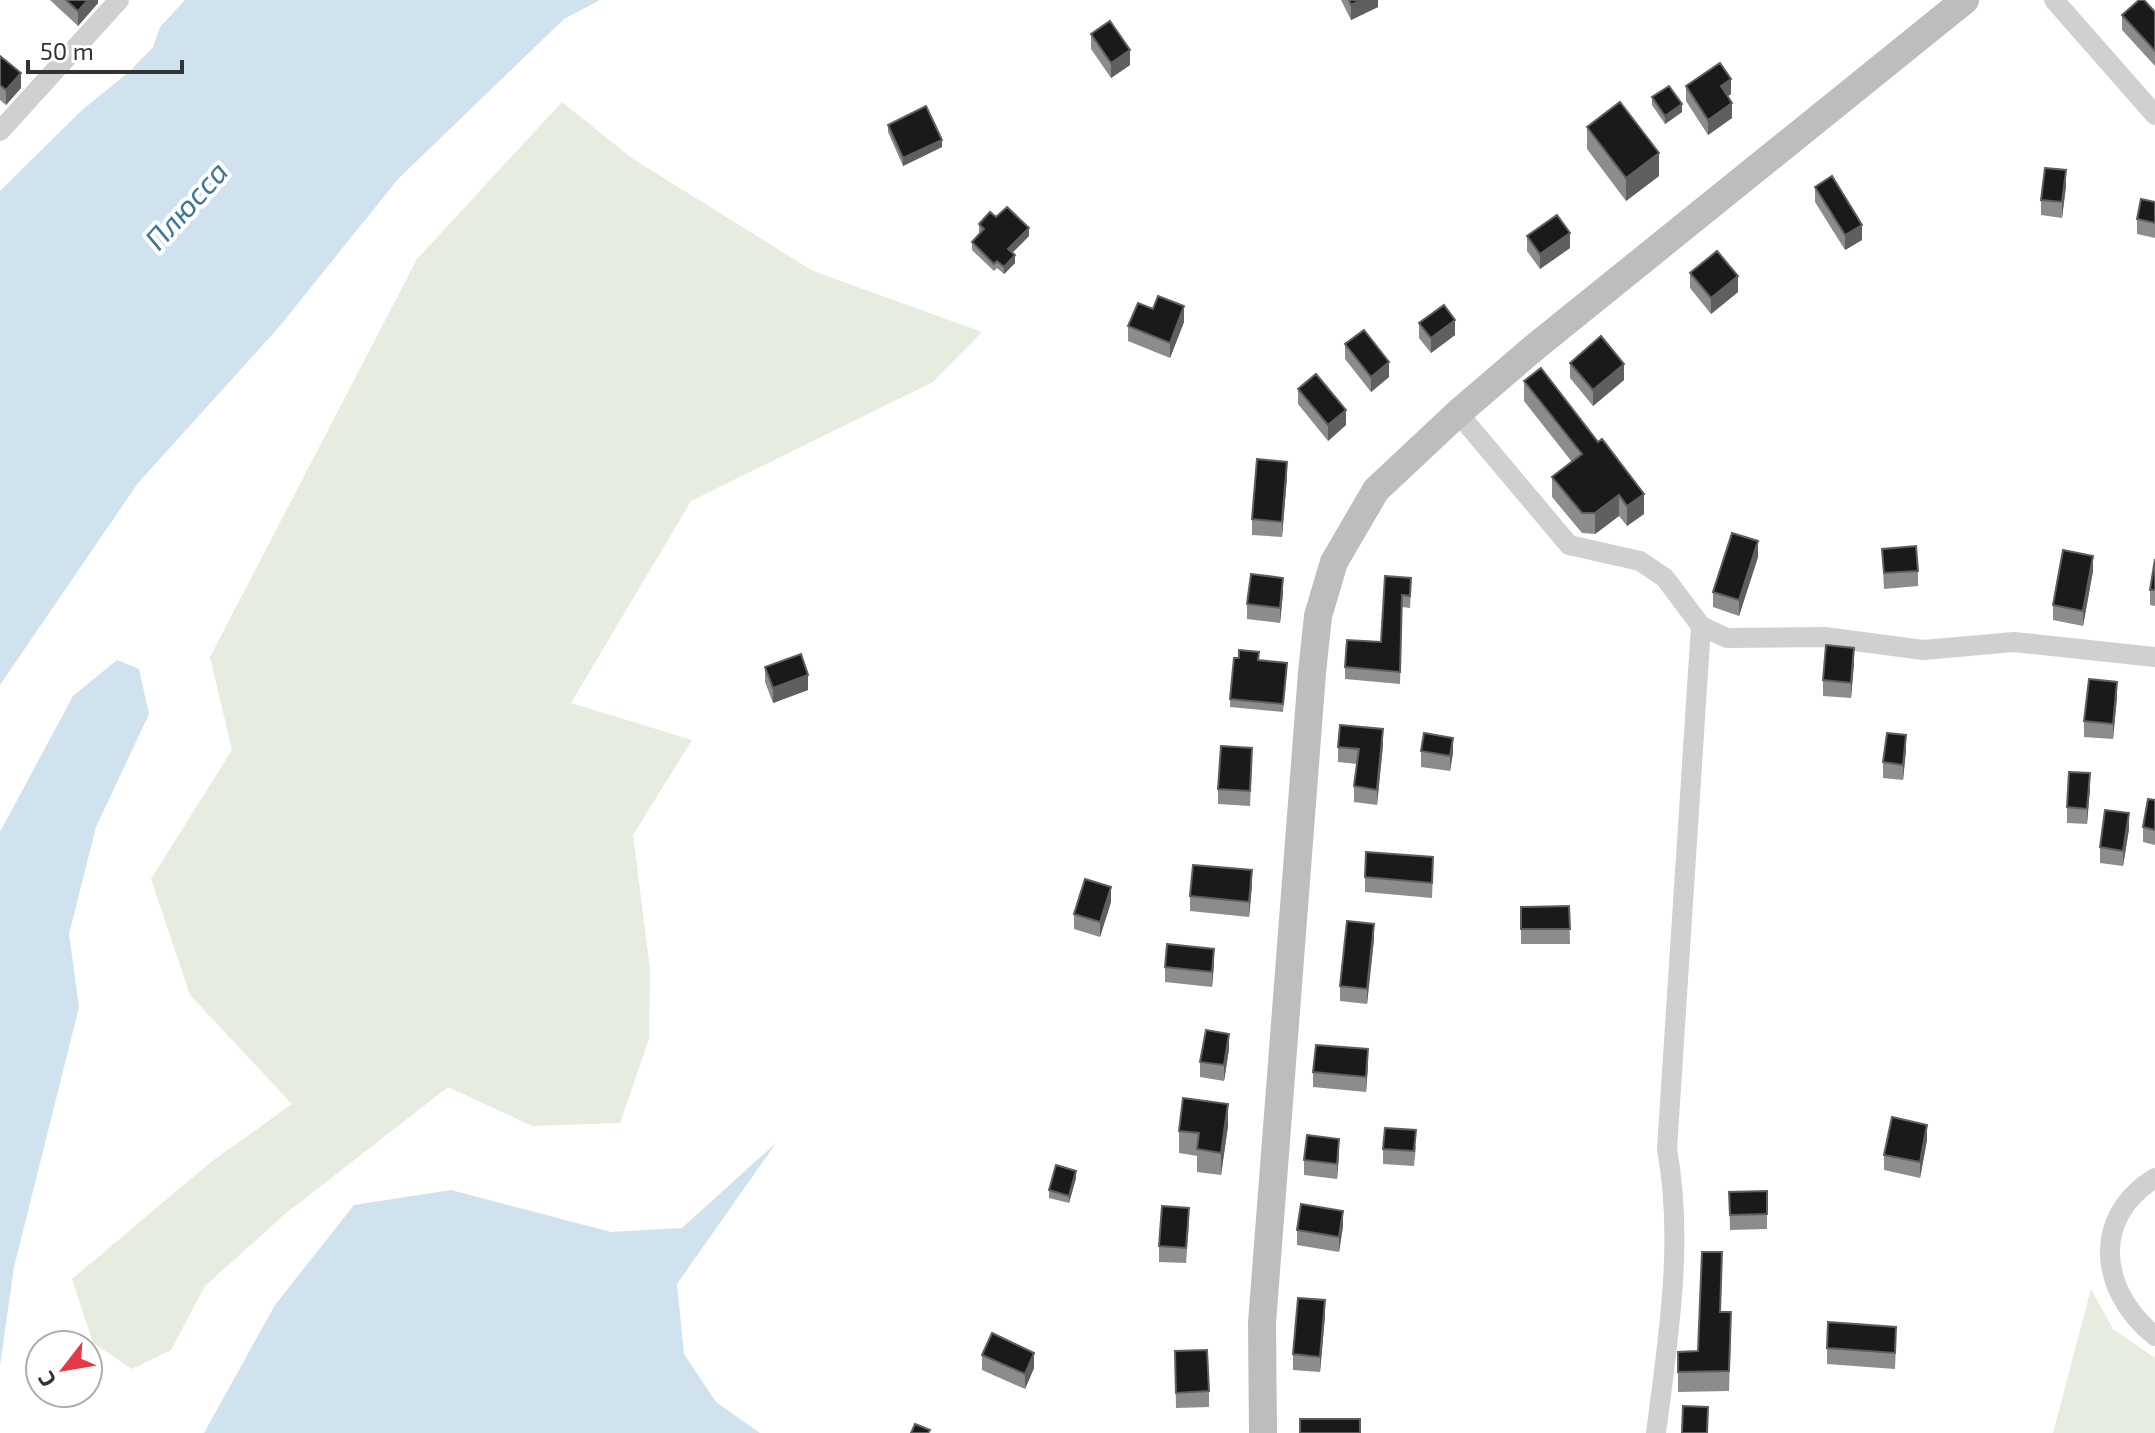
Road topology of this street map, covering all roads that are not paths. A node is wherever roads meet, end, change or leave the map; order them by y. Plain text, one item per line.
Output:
1 (119, 0) edge
2 (1965, 0) edge
3 (2054, 0) edge
4 (2155, 115) edge
5 (0, 131) edge
6 (1458, 413) junction
7 (1701, 626) junction
8 (2155, 657) edge
9 (2155, 1178) edge
10 (2155, 1336) edge
11 (1263, 1433) edge
12 (1656, 1433) edge

1 - 5 street
2 - 6 street
3 - 4 street
6 - 7 street
6 - 11 street
7 - 8 street
7 - 12 street
9 - 10 street

